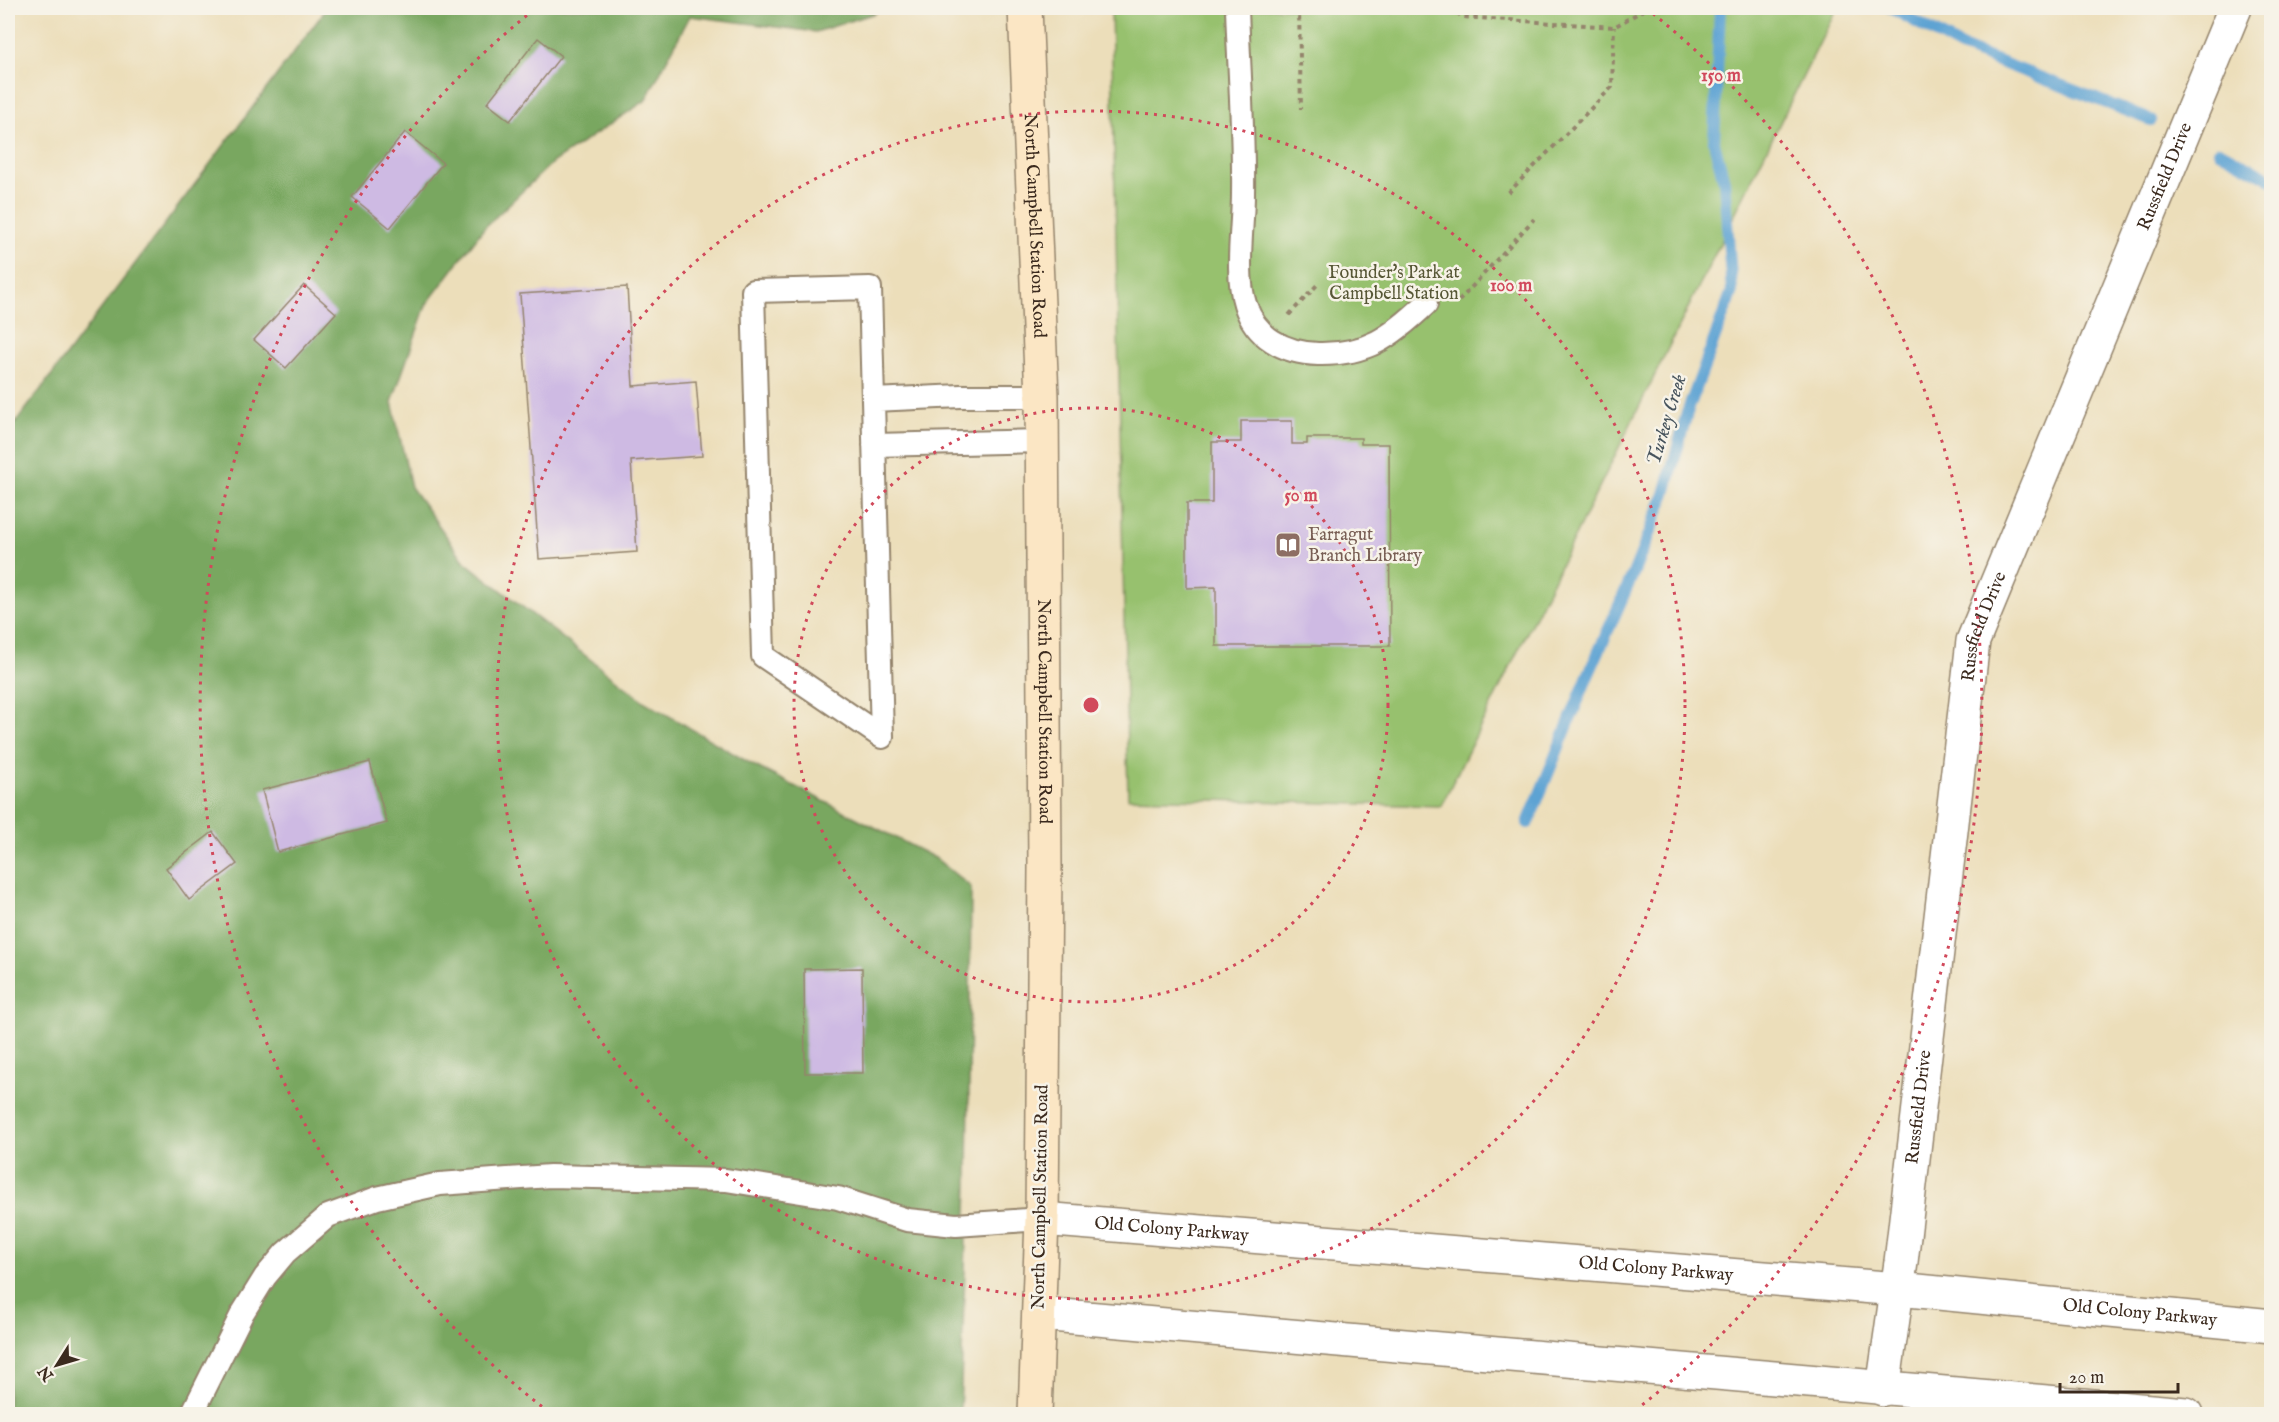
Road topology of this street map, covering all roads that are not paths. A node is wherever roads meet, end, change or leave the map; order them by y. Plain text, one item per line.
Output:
1 (1025, 8) edge
2 (1237, 8) edge
3 (2235, 8) edge
4 (1426, 304) dead end
5 (1042, 396) junction
6 (873, 400) junction
7 (1041, 441) junction
8 (874, 445) junction
9 (1042, 1219) junction
10 (1898, 1289) junction
11 (1040, 1314) junction
12 (2271, 1326) edge
13 (1883, 1389) junction
14 (192, 1414) edge
15 (1035, 1414) edge
16 (2186, 1414) edge

1 - 5 main road, North Campbell Station Road
2 - 4 lane
3 - 10 street, Russfield Drive
5 - 6 lane
5 - 7 main road, North Campbell Station Road
6 - 8 lane
6 - 8 lane
7 - 8 lane
7 - 9 main road, North Campbell Station Road
9 - 10 street, Old Colony Parkway
9 - 11 main road, North Campbell Station Road
9 - 14 lane
10 - 12 street, Old Colony Parkway
10 - 13 street, Russfield Drive
11 - 13 street
11 - 15 main road, North Campbell Station Road
13 - 16 street

